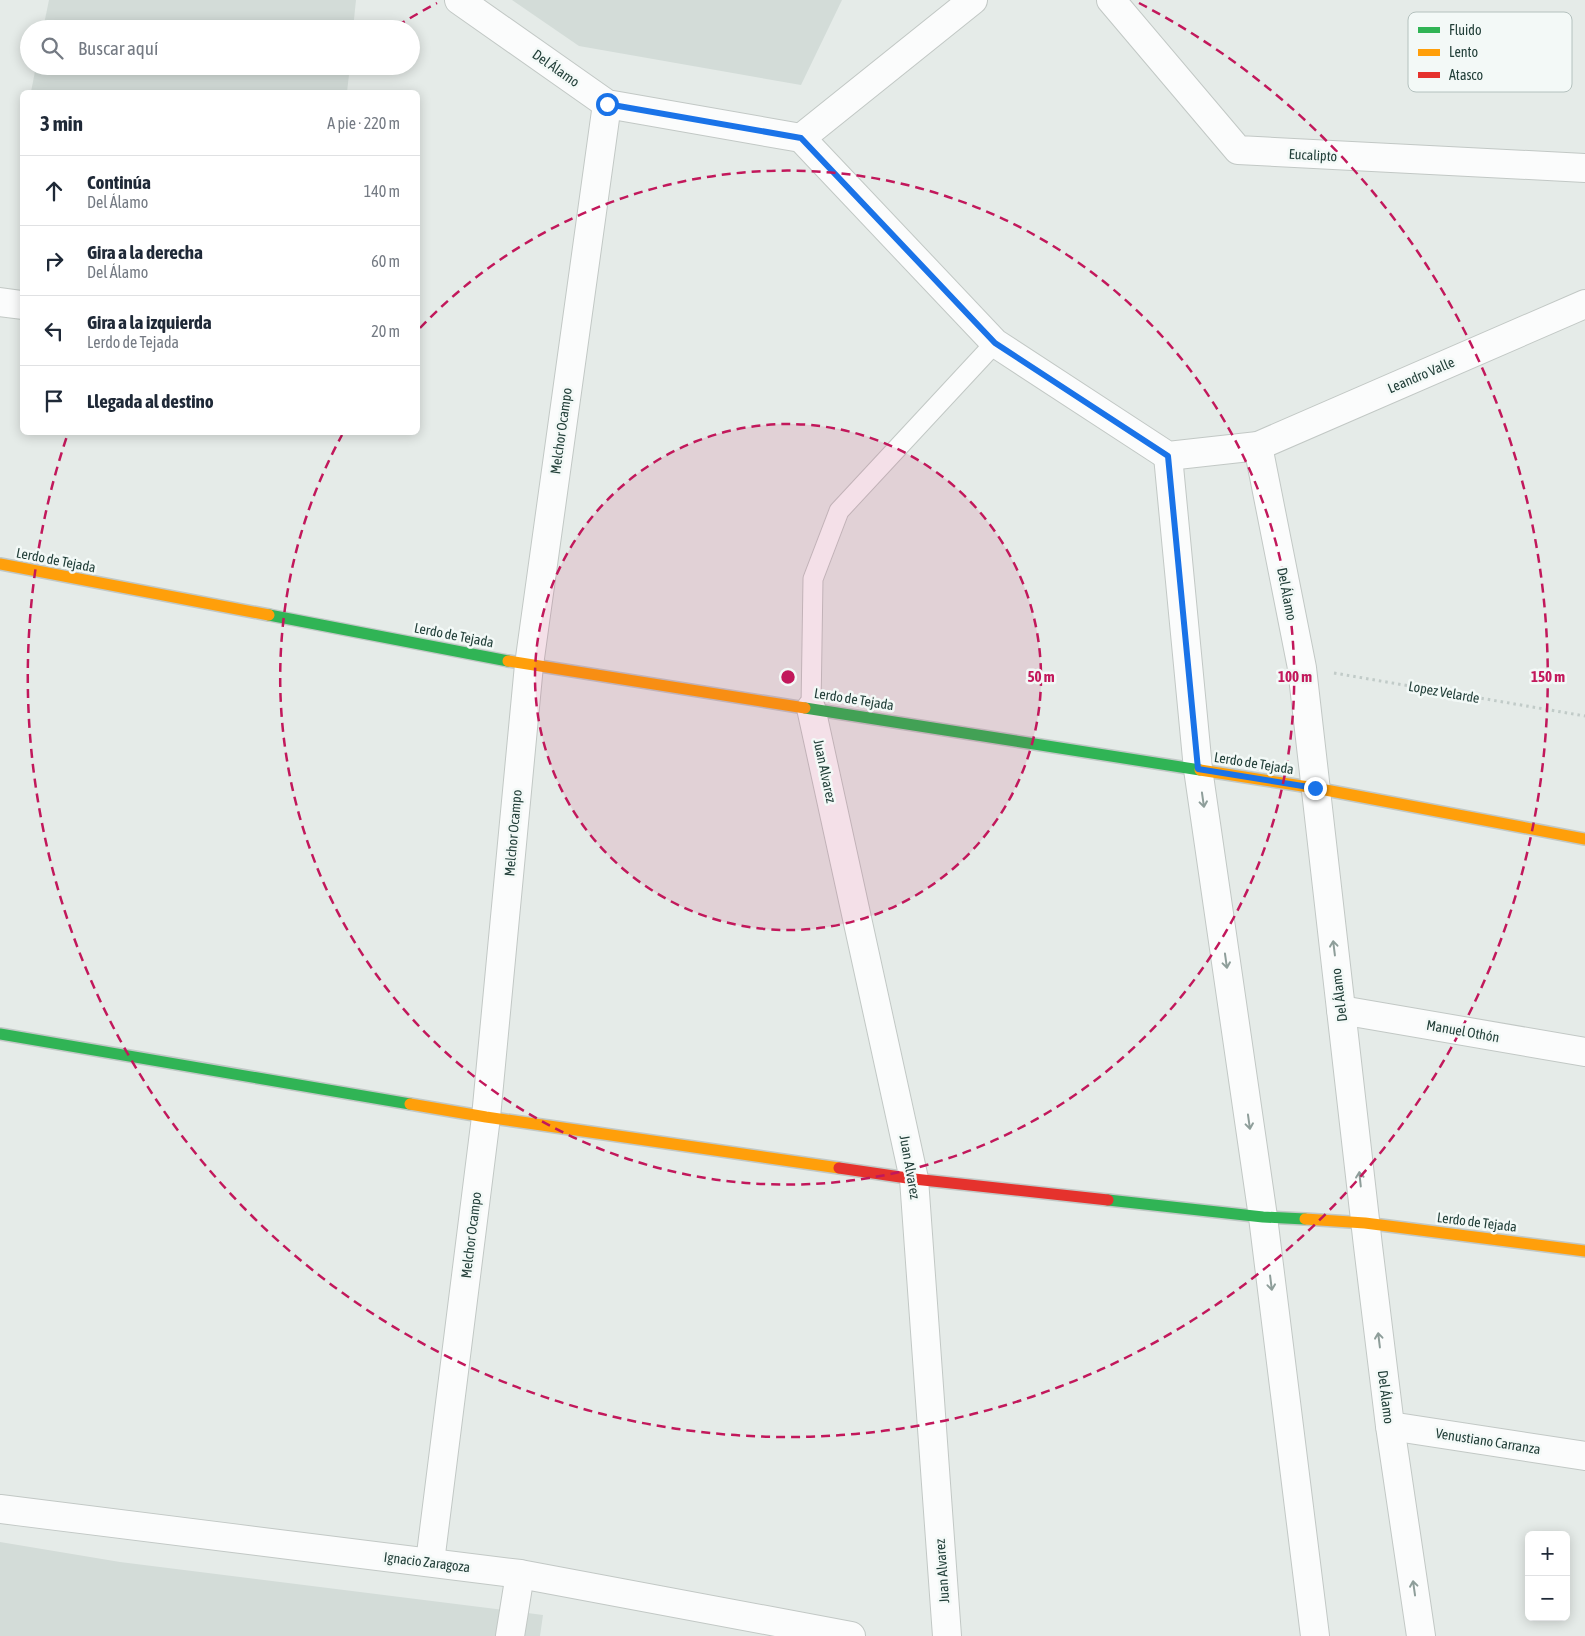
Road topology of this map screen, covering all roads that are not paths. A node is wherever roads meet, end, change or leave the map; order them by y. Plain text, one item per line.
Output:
1 (459, 0) edge
2 (973, 0) edge
3 (1111, 0) edge
4 (607, 104) junction
5 (801, 138) junction
6 (1585, 168) edge
7 (0, 302) edge
8 (1585, 304) edge
9 (20, 305) edge
10 (995, 343) junction
11 (1258, 446) junction
12 (1168, 456) junction
13 (0, 564) edge
14 (529, 665) junction
15 (811, 708) junction
16 (1198, 769) junction
17 (1315, 788) junction
18 (1585, 839) edge
19 (1341, 1010) junction
20 (0, 1034) edge
21 (1585, 1052) edge
22 (486, 1117) junction
23 (914, 1179) junction
24 (1262, 1217) junction
25 (1365, 1223) junction
26 (1585, 1251) edge
27 (1390, 1426) junction
28 (1585, 1456) edge
29 (0, 1509) edge
30 (430, 1562) junction
31 (520, 1574) junction
32 (510, 1636) edge
33 (851, 1636) edge
34 (947, 1636) edge
35 (1316, 1636) edge
36 (1421, 1636) edge

1 - 4 street, Del Álamo
2 - 5 street
3 - 6 street, Eucalipto
4 - 5 street, Del Álamo
4 - 14 street, Melchor Ocampo
5 - 10 street
7 - 9 street
8 - 11 street, Leandro Valle
10 - 12 street
10 - 15 lane
11 - 12 street
11 - 17 street, Del Álamo
12 - 16 street
13 - 14 street, Lerdo de Tejada
14 - 15 street, Lerdo de Tejada
14 - 22 street, Melchor Ocampo
15 - 16 street, Lerdo de Tejada
15 - 23 street, Juan Alvarez
16 - 17 street, Lerdo de Tejada
16 -> 24 street
17 - 18 street, Lerdo de Tejada
19 -> 17 street, Del Álamo
19 - 21 street, Manuel Othón
25 -> 19 street, Del Álamo
20 - 22 street, Lerdo de Tejada
22 - 23 street, Lerdo de Tejada
22 - 30 street, Melchor Ocampo
23 - 24 street, Lerdo de Tejada
23 - 34 street, Juan Alvarez
24 - 25 street, Lerdo de Tejada
24 -> 35 street
25 - 26 street, Lerdo de Tejada
27 -> 25 street, Del Álamo
27 - 28 street, Venustiano Carranza
36 -> 27 street, Del Álamo
29 - 30 street, Ignacio Zaragoza
30 - 31 street, Ignacio Zaragoza
31 - 32 street
31 - 33 street, Ignacio Zaragoza

